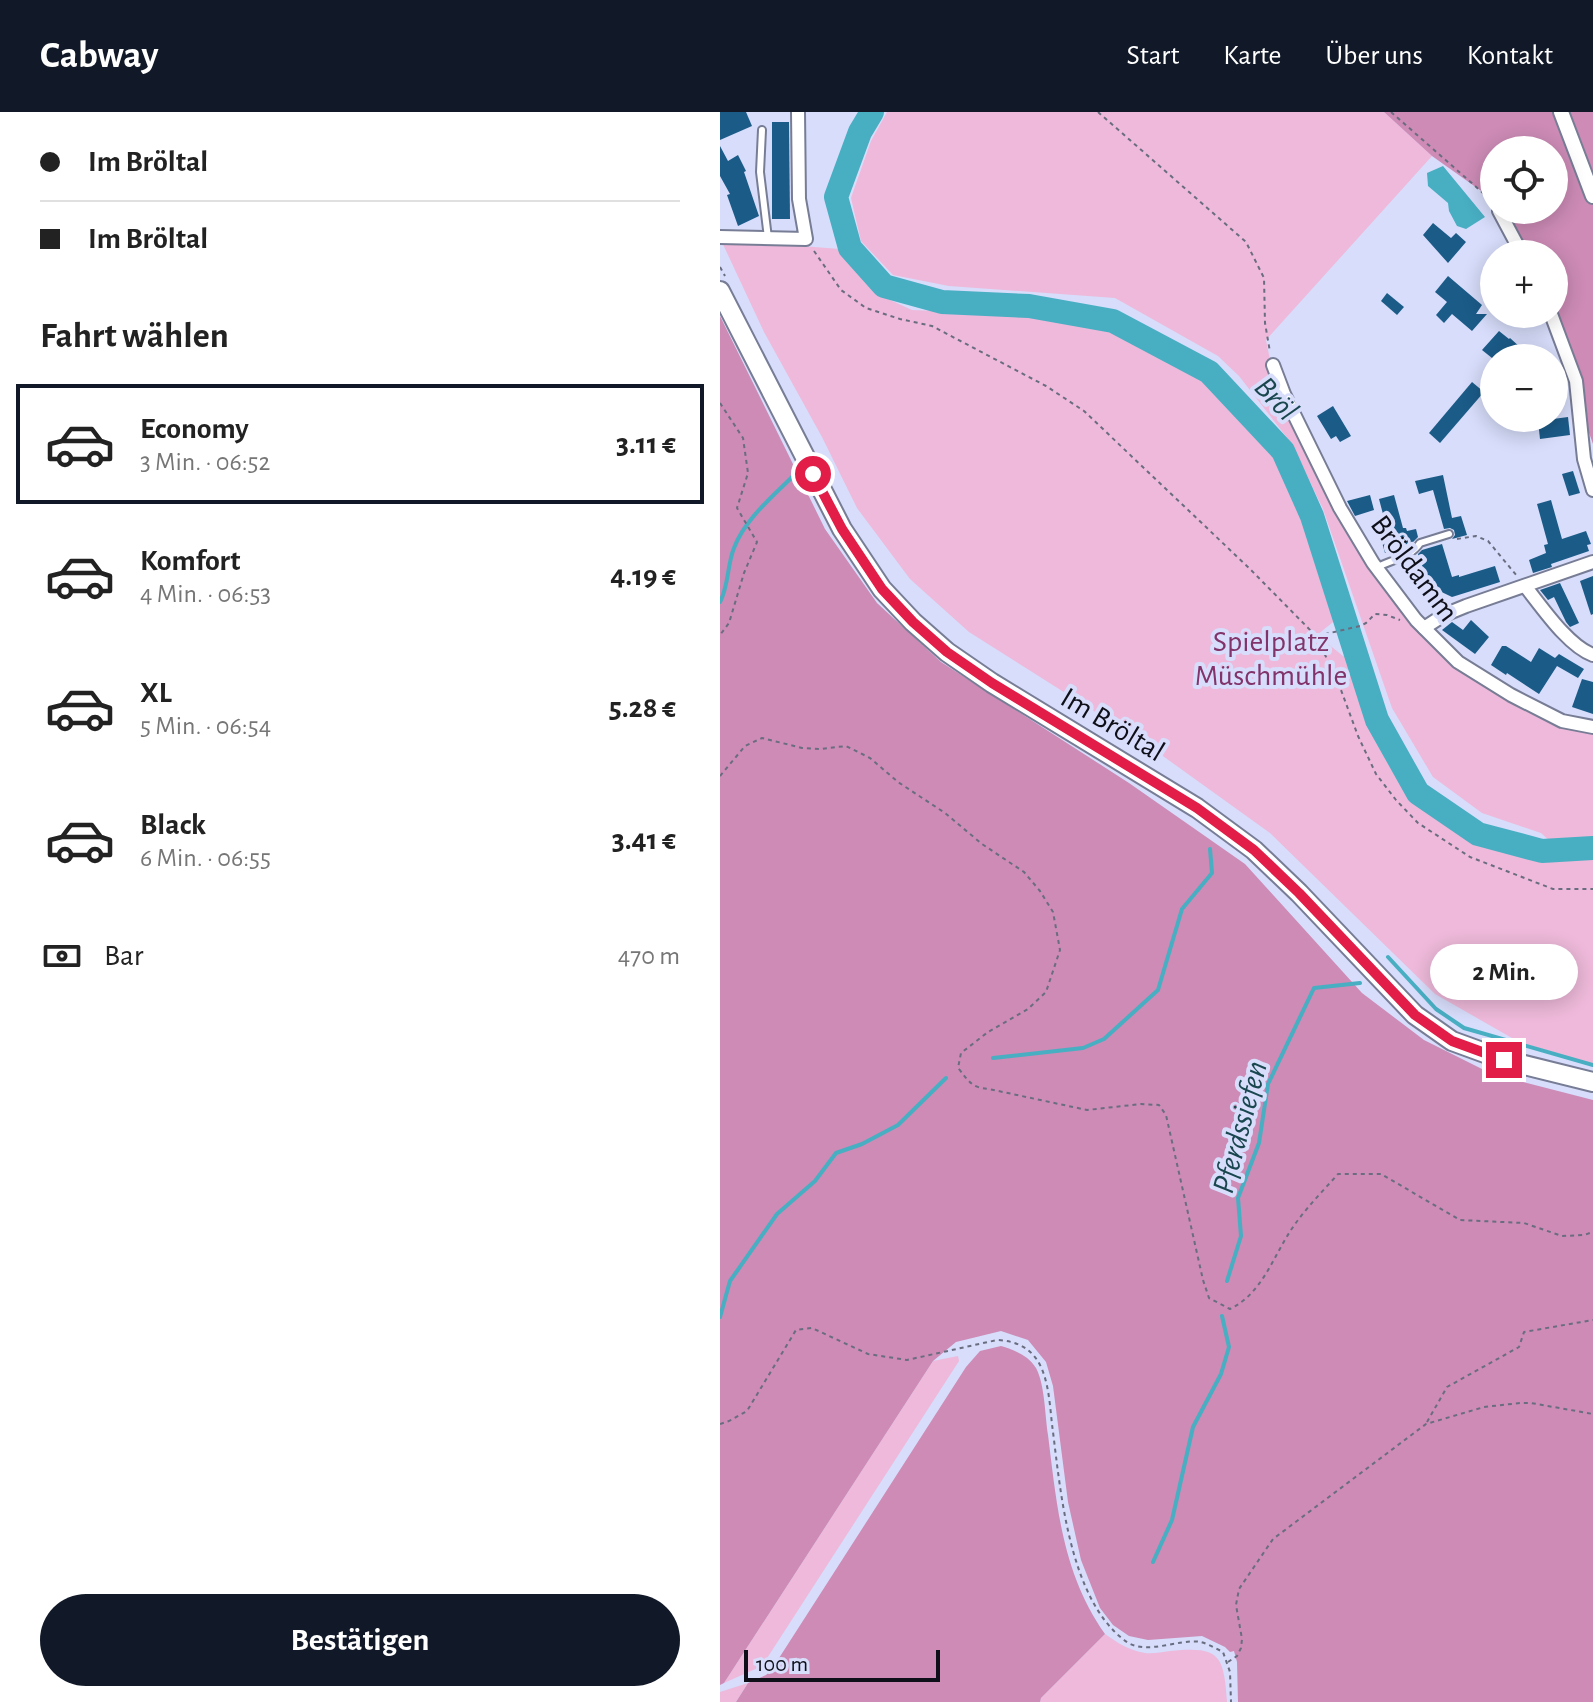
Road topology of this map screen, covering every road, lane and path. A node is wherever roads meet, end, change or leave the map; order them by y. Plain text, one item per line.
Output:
1 (798, 112) edge
2 (1098, 112) edge
3 (1391, 112) edge
4 (1561, 112) edge
5 (762, 130) dead end
6 (1480, 191) edge
7 (1593, 196) edge
8 (720, 237) edge
9 (768, 238) junction
10 (806, 239) junction
11 (723, 289) edge
12 (1556, 328) edge
13 (1273, 365) joint
14 (720, 403) edge
15 (1593, 490) edge
16 (1449, 534) dead end
17 (1457, 539) dead end
18 (1593, 562) edge
19 (1376, 568) junction
20 (1524, 587) junction
21 (1420, 624) junction
22 (720, 635) edge
23 (1316, 636) junction
24 (1593, 655) edge
25 (1593, 727) edge
26 (720, 776) edge
27 (1593, 889) edge
28 (1593, 1082) edge
29 (1593, 1232) edge
30 (1593, 1320) edge
31 (1593, 1414) edge
32 (720, 1424) edge
33 (1426, 1424) junction
34 (1228, 1662) junction
35 (1231, 1702) edge

1 - 10 street
2 - 13 path
3 - 6 path
4 - 7 street
5 - 9 lane
8 - 9 street
9 - 10 street
10 - 23 path
11 - 28 main road, Im Bröltal
12 - 15 street
13 - 19 street, Bröldamm
14 - 22 path
16 - 19 lane
17 - 20 path
18 - 20 street
19 - 21 street, Bröldamm
20 - 21 street
20 - 24 street
21 - 23 path
21 - 25 street, Bröldamm
23 - 27 path
26 - 29 path
30 - 33 path
31 - 33 path
32 - 34 path
33 - 34 path
34 - 35 path

